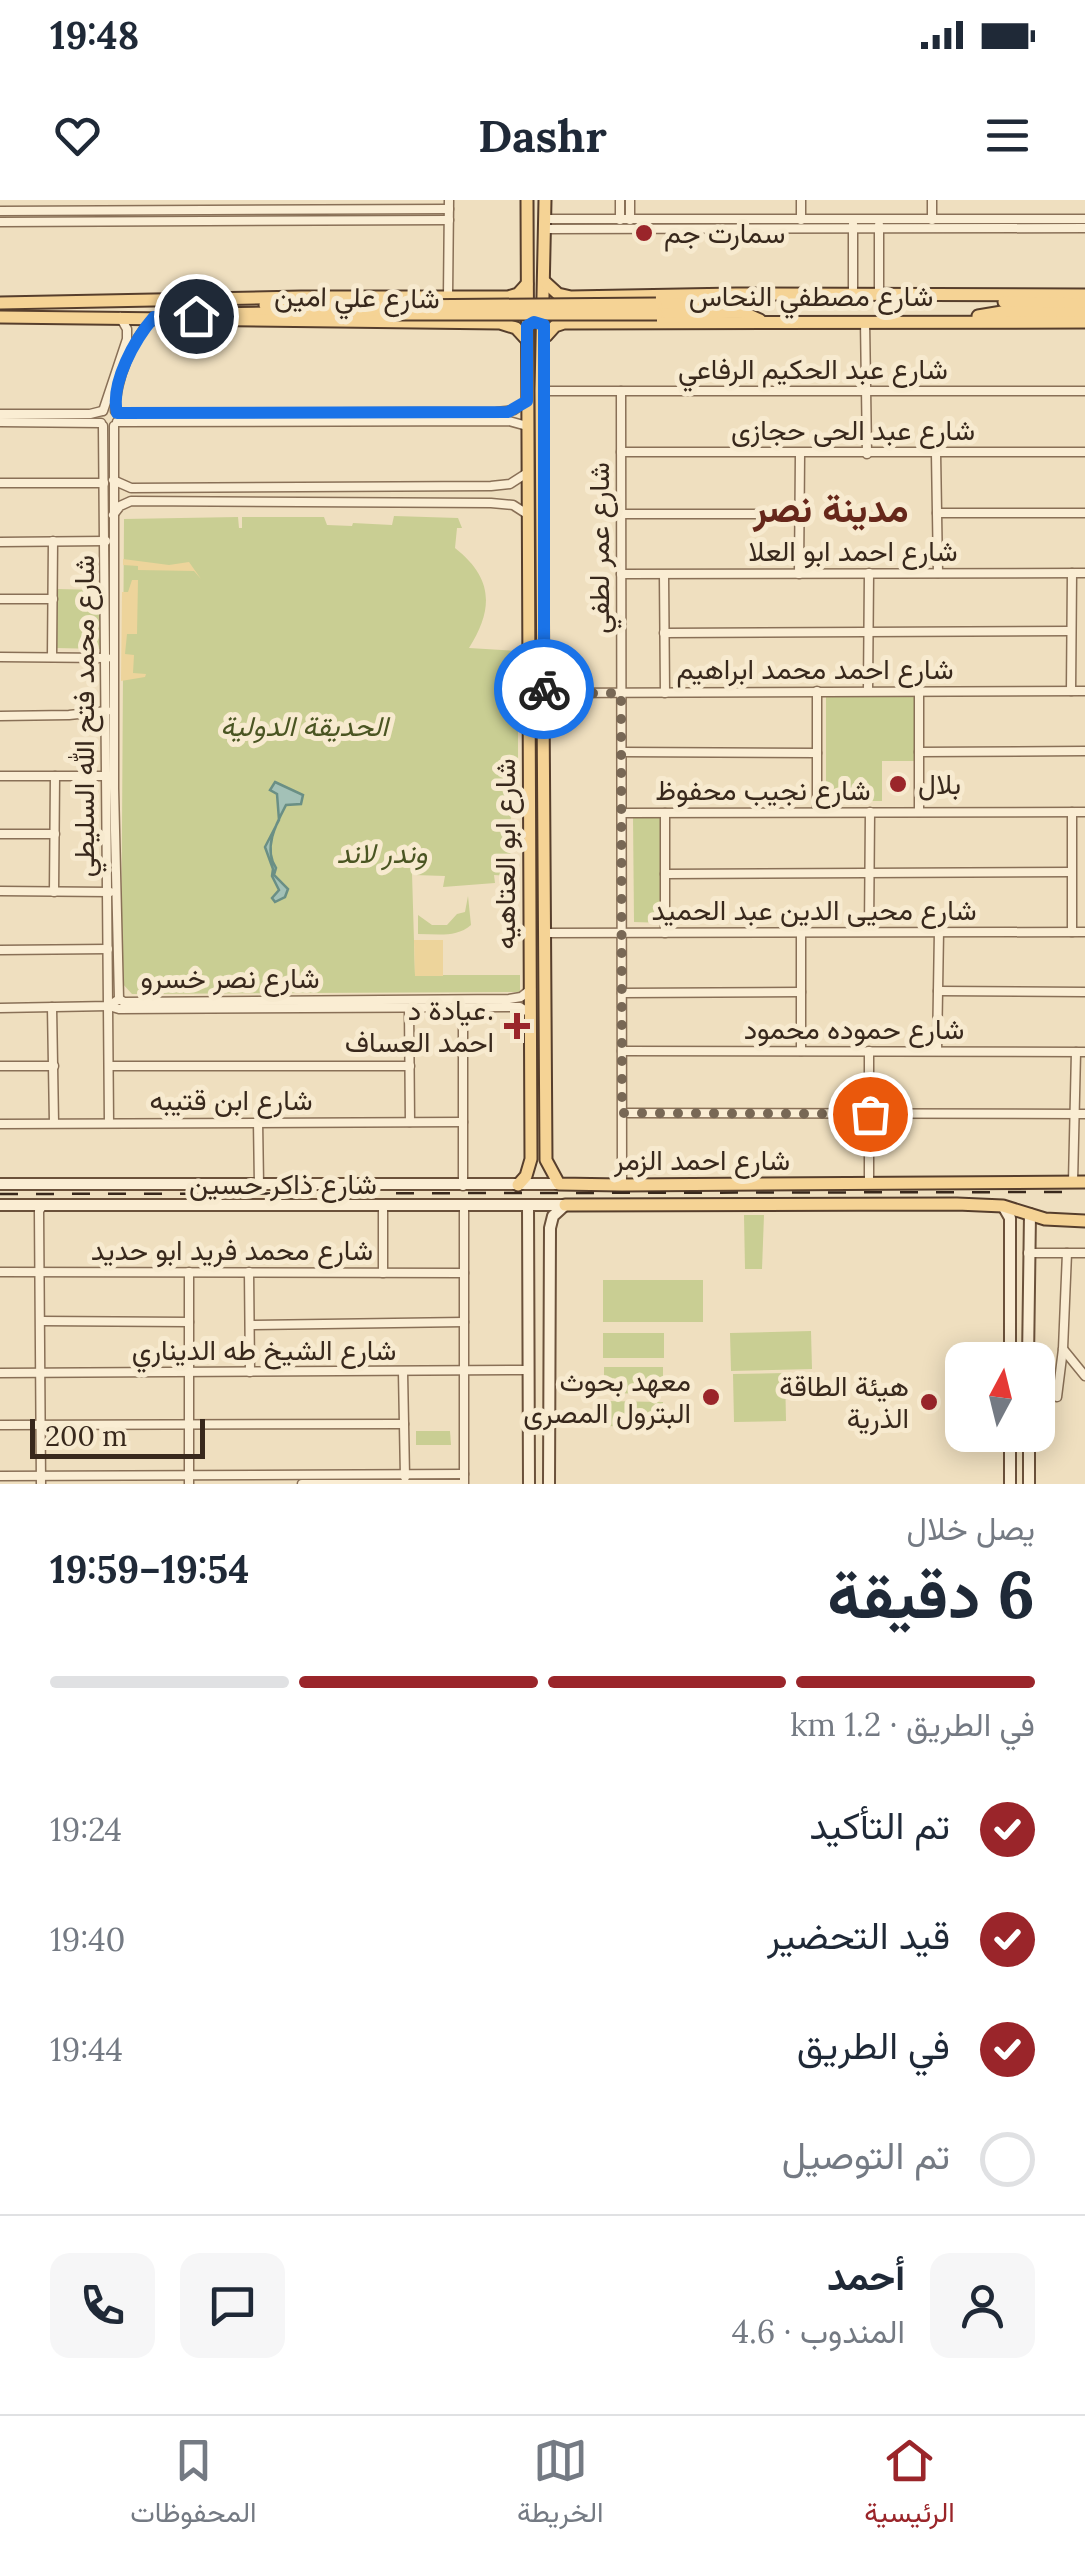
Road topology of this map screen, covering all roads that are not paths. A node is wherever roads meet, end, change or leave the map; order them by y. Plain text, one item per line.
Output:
1 (25, 200) edge
2 (527, 200) edge
3 (545, 200) edge
4 (620, 200) edge
5 (630, 200) edge
6 (801, 200) edge
7 (932, 200) edge
8 (449, 204) edge
9 (198, 205) edge
10 (0, 211) edge
11 (25, 211) junction
12 (1085, 219) edge
13 (449, 220) junction
14 (198, 221) junction
15 (0, 222) edge
16 (545, 224) junction
17 (625, 224) junction
18 (801, 224) junction
19 (853, 224) junction
20 (879, 224) junction
21 (932, 224) junction
22 (1085, 228) edge
23 (546, 284) junction
24 (527, 291) junction
25 (764, 294) junction
26 (965, 295) junction
27 (1085, 295) edge
28 (853, 296) junction
29 (880, 296) junction
30 (448, 297) junction
31 (482, 297) junction
32 (586, 297) junction
33 (546, 298) junction
34 (165, 300) junction
35 (0, 303) edge
36 (1085, 304) edge
37 (656, 309) junction
38 (396, 310) junction
39 (1085, 313) edge
40 (0, 316) edge
41 (120, 317) junction
42 (154, 317) junction
43 (189, 318) junction
44 (866, 321) junction
45 (970, 321) junction
46 (584, 322) junction
47 (762, 322) junction
48 (1085, 322) edge
49 (485, 324) junction
50 (527, 326) junction
51 (545, 333) junction
52 (127, 336) junction
53 (140, 337) junction
54 (527, 340) junction
55 (1085, 390) edge
56 (542, 391) junction
57 (621, 391) junction
58 (867, 391) junction
59 (527, 401) junction
60 (102, 411) junction
61 (509, 416) junction
62 (0, 418) edge
63 (116, 418) junction
64 (102, 425) junction
65 (527, 426) junction
66 (621, 452) junction
67 (936, 452) junction
68 (1085, 452) edge
69 (800, 454) junction
70 (867, 454) junction
71 (527, 472) junction
72 (108, 481) junction
73 (0, 483) edge
74 (491, 486) junction
75 (131, 488) junction
76 (130, 501) junction
77 (491, 502) junction
78 (937, 513) junction
79 (1085, 513) edge
80 (527, 514) junction
81 (621, 514) junction
82 (799, 514) junction
83 (113, 515) junction
84 (53, 541) junction
85 (106, 541) junction
86 (0, 542) edge
87 (869, 573) junction
88 (1072, 573) junction
89 (1085, 573) edge
90 (622, 574) junction
91 (799, 574) junction
92 (938, 574) junction
93 (664, 575) junction
94 (0, 599) edge
95 (53, 599) junction
96 (1071, 631) junction
97 (868, 632) junction
98 (664, 633) junction
99 (52, 657) junction
100 (0, 658) edge
101 (108, 658) junction
102 (868, 690) junction
103 (1071, 691) junction
104 (1085, 691) edge
105 (818, 692) junction
106 (918, 692) junction
107 (621, 693) junction
108 (665, 693) junction
109 (544, 694) junction
110 (107, 711) junction
111 (0, 716) edge
112 (1085, 751) edge
113 (622, 752) junction
114 (919, 752) junction
115 (817, 754) junction
116 (0, 776) edge
117 (55, 776) junction
118 (108, 776) junction
119 (622, 812) junction
120 (666, 812) junction
121 (817, 812) junction
122 (870, 812) junction
123 (919, 812) junction
124 (1072, 812) junction
125 (1085, 812) edge
126 (0, 834) edge
127 (54, 834) junction
128 (1072, 872) junction
129 (870, 873) junction
130 (665, 874) junction
131 (0, 891) edge
132 (54, 892) junction
133 (112, 892) junction
134 (869, 931) junction
135 (939, 931) junction
136 (800, 932) junction
137 (1072, 932) junction
138 (1085, 932) edge
139 (544, 933) junction
140 (622, 933) junction
141 (665, 933) junction
142 (0, 950) edge
143 (108, 950) junction
144 (531, 989) junction
145 (938, 991) junction
146 (801, 992) junction
147 (1085, 992) edge
148 (622, 993) junction
149 (122, 1003) junction
150 (509, 1003) junction
151 (0, 1008) edge
152 (52, 1008) junction
153 (106, 1008) junction
154 (409, 1008) junction
155 (463, 1008) junction
156 (531, 1014) junction
157 (622, 1051) junction
158 (802, 1051) junction
159 (869, 1051) junction
160 (937, 1051) junction
161 (1080, 1052) edge
162 (0, 1066) edge
163 (54, 1066) junction
164 (110, 1066) junction
165 (410, 1066) junction
166 (622, 1113) junction
167 (870, 1114) junction
168 (1080, 1114) edge
169 (258, 1121) junction
170 (410, 1122) junction
171 (463, 1122) junction
172 (54, 1123) junction
173 (109, 1123) junction
174 (0, 1124) edge
175 (532, 1159) junction
176 (546, 1160) junction
177 (1079, 1182) edge
178 (0, 1184) edge
179 (559, 1184) junction
180 (869, 1184) junction
181 (259, 1185) junction
182 (342, 1185) junction
183 (518, 1185) junction
184 (622, 1185) junction
185 (814, 1185) junction
186 (312, 1186) junction
187 (463, 1186) junction
188 (814, 1204) junction
189 (0, 1205) edge
190 (528, 1205) junction
191 (566, 1205) junction
192 (43, 1206) junction
193 (383, 1206) junction
194 (464, 1206) junction
195 (1003, 1206) junction
196 (338, 1207) junction
197 (310, 1208) junction
198 (1030, 1214) junction
199 (1085, 1221) edge
200 (1010, 1253) junction
201 (1028, 1253) junction
202 (1067, 1253) junction
203 (1085, 1253) edge
204 (0, 1272) edge
205 (40, 1272) junction
206 (189, 1272) junction
207 (249, 1272) junction
208 (383, 1273) junction
209 (464, 1273) junction
210 (40, 1320) junction
211 (189, 1322) junction
212 (464, 1322) junction
213 (250, 1325) junction
214 (1010, 1342) edge
215 (1028, 1342) edge
216 (1063, 1349) junction
217 (529, 1370) junction
218 (250, 1372) junction
219 (403, 1372) junction
220 (464, 1372) junction
221 (41, 1373) junction
222 (189, 1373) junction
223 (0, 1374) edge
224 (1085, 1376) edge
225 (1057, 1396) dead end
226 (528, 1403) junction
227 (550, 1403) junction
228 (404, 1424) junction
229 (0, 1425) edge
230 (41, 1425) junction
231 (189, 1425) junction
232 (1010, 1452) edge
233 (1029, 1452) edge
234 (0, 1476) edge
235 (405, 1478) edge
236 (189, 1479) edge
237 (464, 1479) edge
238 (41, 1480) edge
239 (302, 1484) edge
240 (528, 1484) edge
241 (550, 1484) edge
242 (1010, 1484) edge
243 (1029, 1484) edge

1 - 11 street
2 - 24 main road, شارع ابو العتاهيه
3 - 16 main road, شارع ابو العتاهيه
4 - 17 street
5 - 17 street
6 - 18 street
7 - 21 street
8 - 9 street
8 - 13 street
9 - 11 street
9 - 14 street
10 - 11 street
12 - 21 street
13 - 14 street
13 - 30 street
14 - 15 street
16 - 17 street
16 - 23 main road, شارع ابو العتاهيه
17 - 18 street
18 - 19 street
19 - 20 street
19 - 28 street
20 - 21 street
20 - 29 street
21 - 22 street
23 - 32 main road, شارع مصطفي النحاس
23 - 33 main road, شارع ابو العتاهيه
24 - 31 main road, شارع علي امين
24 - 33 main road, شارع علي امين
24 - 50 main road, شارع ابو العتاهيه
25 - 28 main road, شارع مصطفي النحاس
25 - 32 main road, شارع مصطفي النحاس
25 - 37 main road
26 - 27 main road, شارع مصطفي النحاس
26 - 29 main road, شارع مصطفي النحاس
26 - 36 main road
28 - 29 main road, شارع مصطفي النحاس
30 - 31 main road, شارع علي امين
30 - 34 main road, شارع علي امين
31 - 49 main road
32 - 46 main road
33 - 51 main road, شارع ابو العتاهيه
34 - 35 main road, شارع علي امين
34 - 38 main road
37 - 38 main road, bridge
37 - 47 main road
38 - 43 main road
39 - 45 main road
40 - 41 main road, شارع علي امين
41 - 42 main road, شارع علي امين
41 - 52 street
42 - 43 main road, شارع علي امين
42 - 53 street, شارع محمد فتح الله السليطي
43 - 49 main road, شارع علي امين
44 - 45 main road, شارع مصطفي النحاس
44 - 47 main road, شارع مصطفي النحاس
44 - 58 street
45 - 48 main road, شارع مصطفي النحاس
46 - 47 main road, شارع مصطفي النحاس
46 - 51 main road, شارع مصطفي النحاس
49 - 54 main road, شارع علي امين
50 - 51 main road
50 - 54 main road, شارع ابو العتاهيه
51 - 56 main road, شارع ابو العتاهيه
52 - 53 street
52 - 60 street
53 - 63 street, شارع محمد فتح الله السليطي
54 - 59 main road, شارع ابو العتاهيه
55 - 58 street, شارع عبد الحكيم الرفاعي
56 - 57 street, شارع عبد الحكيم الرفاعي
56 - 109 main road, شارع ابو العتاهيه
57 - 58 street, شارع عبد الحكيم الرفاعي
57 - 66 street, شارع عمر لطفي
58 - 70 street
59 - 61 street
59 - 65 main road, شارع ابو العتاهيه
60 - 62 street
60 - 63 street
60 - 64 street, شارع محمد فتح الله السليطي
61 - 63 street
61 - 65 street
62 - 64 street
63 - 64 street
63 - 72 street, شارع محمد فتح الله السليطي
64 - 72 street, شارع محمد فتح الله السليطي
65 - 71 main road, شارع ابو العتاهيه
66 - 69 street, شارع عبد الحى حجازى
66 - 81 street, شارع عمر لطفي
67 - 68 street, شارع عبد الحى حجازى
67 - 70 street, شارع عبد الحى حجازى
67 - 78 street
69 - 70 street, شارع عبد الحى حجازى
69 - 82 street
71 - 74 street
71 - 80 main road, شارع ابو العتاهيه
72 - 73 street
72 - 75 street
72 - 83 street, شارع محمد فتح الله السليطي
72 - 85 street, شارع محمد فتح الله السليطي
74 - 75 street
74 - 77 street
75 - 76 street
76 - 77 street
76 - 83 street
77 - 80 street
78 - 79 street
78 - 92 street
80 - 144 main road, شارع ابو العتاهيه
81 - 82 street
81 - 90 street, شارع عمر لطفي
82 - 91 street
83 - 133 street, شارع محمد فتح الله السليطي
84 - 85 street
84 - 86 street
84 - 95 street
85 - 101 street, شارع محمد فتح الله السليطي
87 - 91 street, شارع احمد ابو العلا
87 - 92 street, شارع احمد ابو العلا
87 - 97 street
88 - 89 street, شارع احمد ابو العلا
88 - 92 street, شارع احمد ابو العلا
88 - 96 street
90 - 93 street, شارع احمد ابو العلا
90 - 107 street, شارع عمر لطفي
91 - 93 street, شارع احمد ابو العلا
93 - 98 street
94 - 95 street
95 - 99 street
96 - 97 street
96 - 103 street
97 - 98 street
97 - 102 street
98 - 108 street
99 - 100 street
99 - 101 street
101 - 110 street, شارع محمد فتح الله السليطي
102 - 105 street, شارع احمد محمد ابراهيم
102 - 106 street, شارع احمد محمد ابراهيم
103 - 104 street, شارع احمد محمد ابراهيم
103 - 106 street, شارع احمد محمد ابراهيم
105 - 108 street, شارع احمد محمد ابراهيم
105 - 115 street
106 - 114 street
107 - 108 street, شارع احمد محمد ابراهيم
107 - 109 street, شارع احمد محمد ابراهيم
107 - 113 street, شارع عمر لطفي
109 - 139 main road, شارع ابو العتاهيه
110 - 111 street
110 - 118 street, شارع محمد فتح الله السليطي
112 - 114 street
113 - 115 street
113 - 119 street, شارع عمر لطفي
114 - 123 street
115 - 121 street
116 - 117 street
117 - 118 street
117 - 127 street
118 - 133 street, شارع محمد فتح الله السليطي
119 - 120 street, شارع نجيب محفوظ
119 - 140 street, شارع عمر لطفي
120 - 121 street, شارع نجيب محفوظ
120 - 130 street
121 - 122 street, شارع نجيب محفوظ
122 - 123 street, شارع نجيب محفوظ
122 - 129 street
123 - 124 street, شارع نجيب محفوظ
124 - 125 street, شارع نجيب محفوظ
124 - 128 street
126 - 127 street
127 - 132 street
128 - 129 street
128 - 137 street
129 - 130 street
129 - 134 street
130 - 141 street
131 - 132 street
132 - 133 street
133 - 143 street, شارع محمد فتح الله السليطي
133 - 149 street, شارع محمد فتح الله السليطي
134 - 135 street, شارع محيى الدين عبد الحميد
134 - 136 street, شارع محيى الدين عبد الحميد
135 - 137 street, شارع محيى الدين عبد الحميد
135 - 145 street
136 - 141 street, شارع محيى الدين عبد الحميد
136 - 146 street
137 - 138 street, شارع محيى الدين عبد الحميد
139 - 140 street, شارع محيى الدين عبد الحميد
139 - 176 main road, شارع ابو العتاهيه
140 - 141 street, شارع محيى الدين عبد الحميد
140 - 148 street, شارع عمر لطفي
142 - 143 street
143 - 153 street, شارع محمد فتح الله السليطي
144 - 150 street, شارع نصر خسرو
144 - 156 main road, شارع ابو العتاهيه
145 - 147 street
145 - 160 street
146 - 148 street
146 - 158 street
148 - 157 street, شارع عمر لطفي
149 - 150 street, شارع نصر خسرو
149 - 153 street, شارع نصر خسرو
149 - 154 street, شارع نصر خسرو
150 - 155 street, شارع نصر خسرو
150 - 156 street, شارع نصر خسرو
151 - 152 street, شارع نصر خسرو
152 - 153 street, شارع نصر خسرو
152 - 163 street
153 - 164 street, شارع محمد فتح الله السليطي
154 - 155 street, شارع نصر خسرو
154 - 165 street
155 - 171 street
156 - 175 main road, شارع ابو العتاهيه
157 - 158 street, شارع حموده محمود
157 - 166 street, شارع عمر لطفي
158 - 159 street, شارع حموده محمود
159 - 160 street, شارع حموده محمود
159 - 167 street
160 - 161 street, شارع حموده محمود
161 - 168 street
162 - 163 street
163 - 172 street
164 - 165 street
164 - 173 street, شارع محمد فتح الله السليطي
165 - 170 street
166 - 167 street
166 - 184 street, شارع عمر لطفي
167 - 168 street
167 - 180 street
168 - 177 street
169 - 170 street, شارع ابن قتيبه
169 - 173 street, شارع ابن قتيبه
169 - 181 street
170 - 171 street, شارع ابن قتيبه
171 - 187 street
172 - 173 street, شارع ابن قتيبه
172 - 174 street, شارع ابن قتيبه
175 - 176 main road
175 - 183 main road, شارع ابو العتاهيه
176 - 179 main road, شارع ابو العتاهيه
177 - 180 main road, شارع احمد الزمر
178 - 181 main road, شارع ذاكر حسين
179 - 183 main road, شارع ذاكر حسين
179 - 184 main road, شارع احمد الزمر
180 - 185 main road, شارع احمد الزمر
181 - 186 main road, شارع ذاكر حسين
182 - 186 main road, شارع ذاكر حسين
182 - 187 main road, شارع ذاكر حسين
182 - 196 main road
183 - 187 main road, شارع ذاكر حسين
184 - 185 main road, شارع احمد الزمر
185 - 188 main road
186 - 197 main road
188 - 191 main road, شارع احمد الزمر
188 - 195 main road, شارع احمد الزمر
189 - 192 main road, شارع ذاكر حسين
190 - 191 main road, شارع ذاكر حسين
190 - 194 main road, شارع ذاكر حسين
190 - 217 main road
191 - 227 main road
192 - 197 main road, شارع ذاكر حسين
192 - 205 street
193 - 194 main road, شارع ذاكر حسين
193 - 196 main road, شارع ذاكر حسين
193 - 208 street
194 - 209 street
195 - 198 main road, شارع احمد الزمر
195 - 200 main road
196 - 197 main road, شارع ذاكر حسين
198 - 199 main road, شارع احمد الزمر
198 - 201 main road
200 - 201 main road
200 - 214 main road
201 - 202 street
201 - 215 main road
202 - 203 street
202 - 216 street
204 - 205 street, شارع محمد فريد ابو حديد
205 - 206 street, شارع محمد فريد ابو حديد
205 - 210 street
206 - 207 street, شارع محمد فريد ابو حديد
206 - 211 street
207 - 208 street, شارع محمد فريد ابو حديد
207 - 213 street
208 - 209 street, شارع محمد فريد ابو حديد
209 - 212 street
210 - 211 street
210 - 221 street
211 - 222 street
212 - 213 street
212 - 220 street
213 - 218 street
216 - 224 street
216 - 225 street
217 - 220 street, شارع الشيخ طه الديناري
217 - 226 main road
218 - 219 street, شارع الشيخ طه الديناري
218 - 222 street, شارع الشيخ طه الديناري
219 - 220 street, شارع الشيخ طه الديناري
219 - 228 street
220 - 237 street
221 - 222 street, شارع الشيخ طه الديناري
221 - 223 street, شارع الشيخ طه الديناري
221 - 230 street
222 - 231 street
226 - 227 main road
226 - 240 main road
227 - 241 main road
228 - 231 street
228 - 235 street
229 - 230 street
230 - 231 street
230 - 238 street
231 - 236 street
232 - 242 main road
233 - 243 main road
234 - 238 street
235 - 236 street
235 - 237 street
235 - 239 street
236 - 238 street

